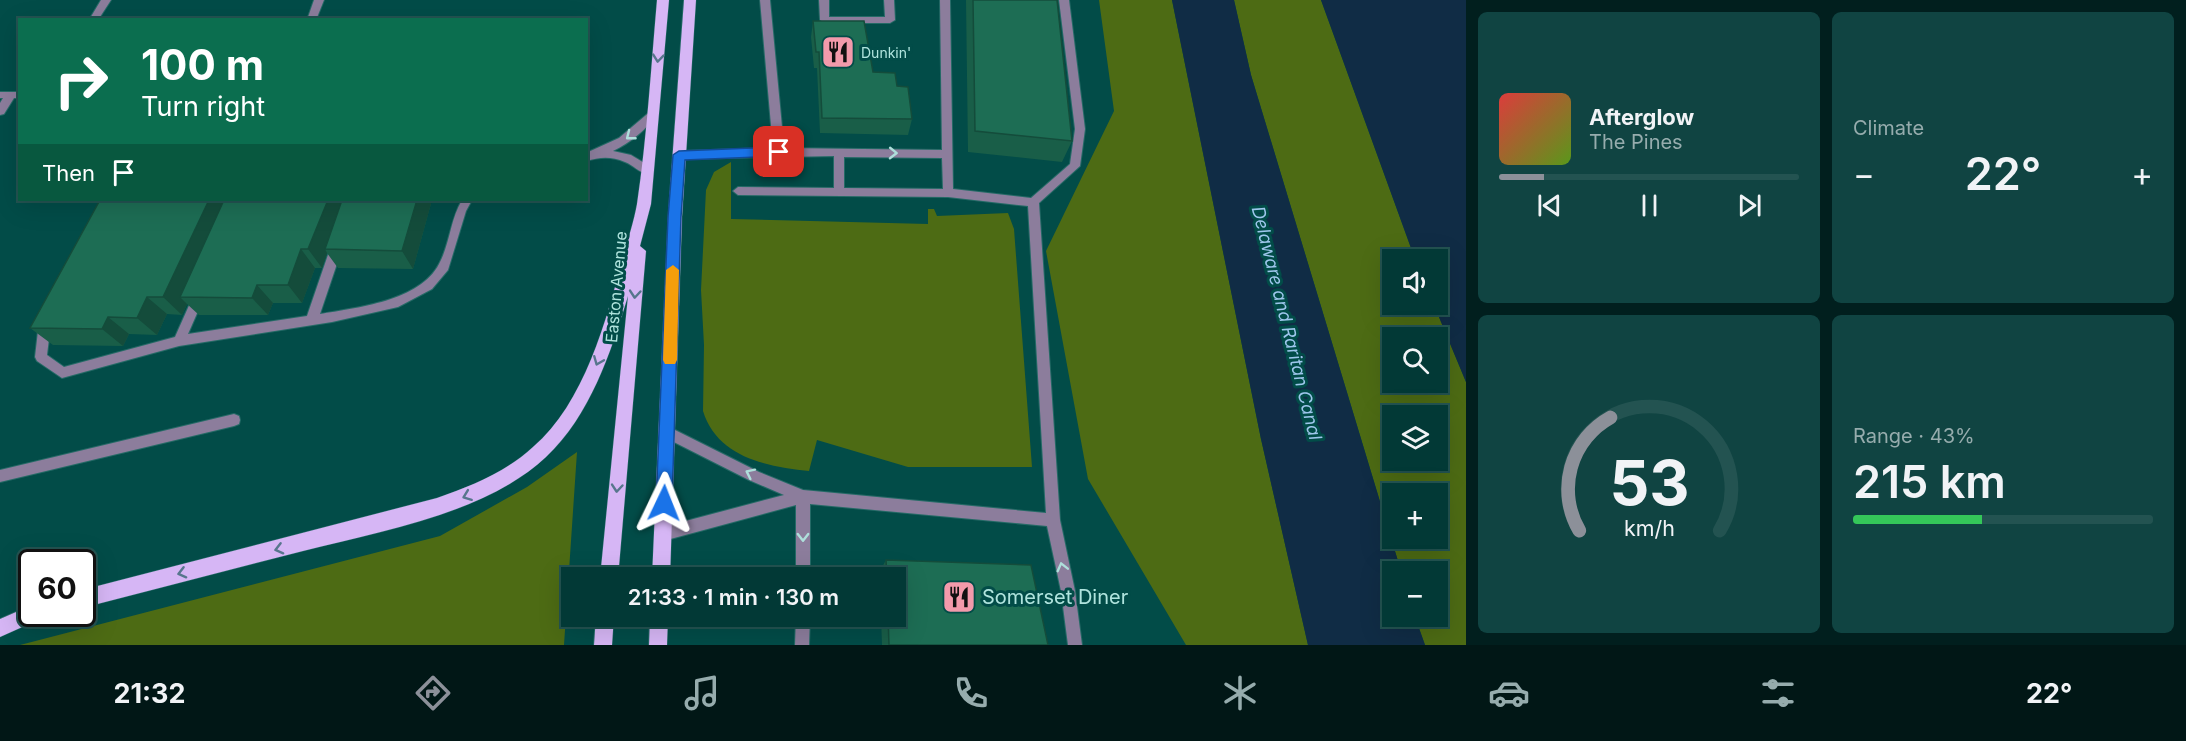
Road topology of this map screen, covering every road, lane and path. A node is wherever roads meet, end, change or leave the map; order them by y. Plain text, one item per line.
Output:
1 (106, 0) edge
2 (319, 0) edge
3 (663, 0) edge
4 (690, 0) edge
5 (765, 0) edge
6 (824, 0) edge
7 (889, 0) edge
8 (945, 0) edge
9 (1064, 0) edge
10 (94, 18) edge
11 (311, 18) edge
12 (10, 95) edge
13 (0, 111) edge
14 (652, 114) junction
15 (779, 152) junction
16 (603, 153) junction
17 (839, 153) junction
18 (947, 154) junction
19 (679, 155) junction
20 (588, 157) edge
21 (647, 170) junction
22 (738, 191) dead end
23 (839, 192) junction
24 (948, 193) junction
25 (466, 201) edge
26 (1033, 202) junction
27 (644, 204) junction
28 (341, 232) edge
29 (203, 287) edge
30 (51, 313) edge
31 (312, 319) junction
32 (179, 341) junction
33 (234, 420) dead end
34 (667, 432) junction
35 (0, 476) edge
36 (803, 497) junction
37 (1053, 520) junction
38 (663, 534) junction
39 (610, 567) edge
40 (662, 567) edge
41 (803, 567) edge
42 (96, 594) edge
43 (18, 620) edge
44 (604, 627) edge
45 (659, 627) edge
46 (802, 627) edge
47 (0, 628) edge
48 (603, 645) edge
49 (658, 645) edge
50 (802, 645) edge
51 (1075, 645) edge

1 - 10 street
2 - 11 street
3 -> 14 main road, Easton Avenue
4 - 19 main road
5 - 15 street
6 - 7 street
8 - 18 street
9 - 26 street
12 - 13 street
14 -> 16 street
14 - 21 main road, Easton Avenue
15 - 17 street
15 - 19 street
16 - 20 street
16 - 21 street
17 -> 18 street
17 - 23 street
18 - 24 street
19 - 34 main road
21 - 27 main road, Easton Avenue
22 - 23 street
23 - 24 street
24 - 26 street
25 - 31 street
26 - 37 street
27 -> 39 main road, Easton Avenue
27 -> 42 main road
28 - 31 street
29 - 32 street
30 - 32 street
31 - 32 street
33 - 35 street
36 -> 34 street
34 - 38 main road
36 - 37 street
36 - 38 street
36 -> 41 street
51 -> 37 street
38 - 40 main road
43 - 47 main road
44 - 48 main road
45 - 49 main road
46 - 50 street

